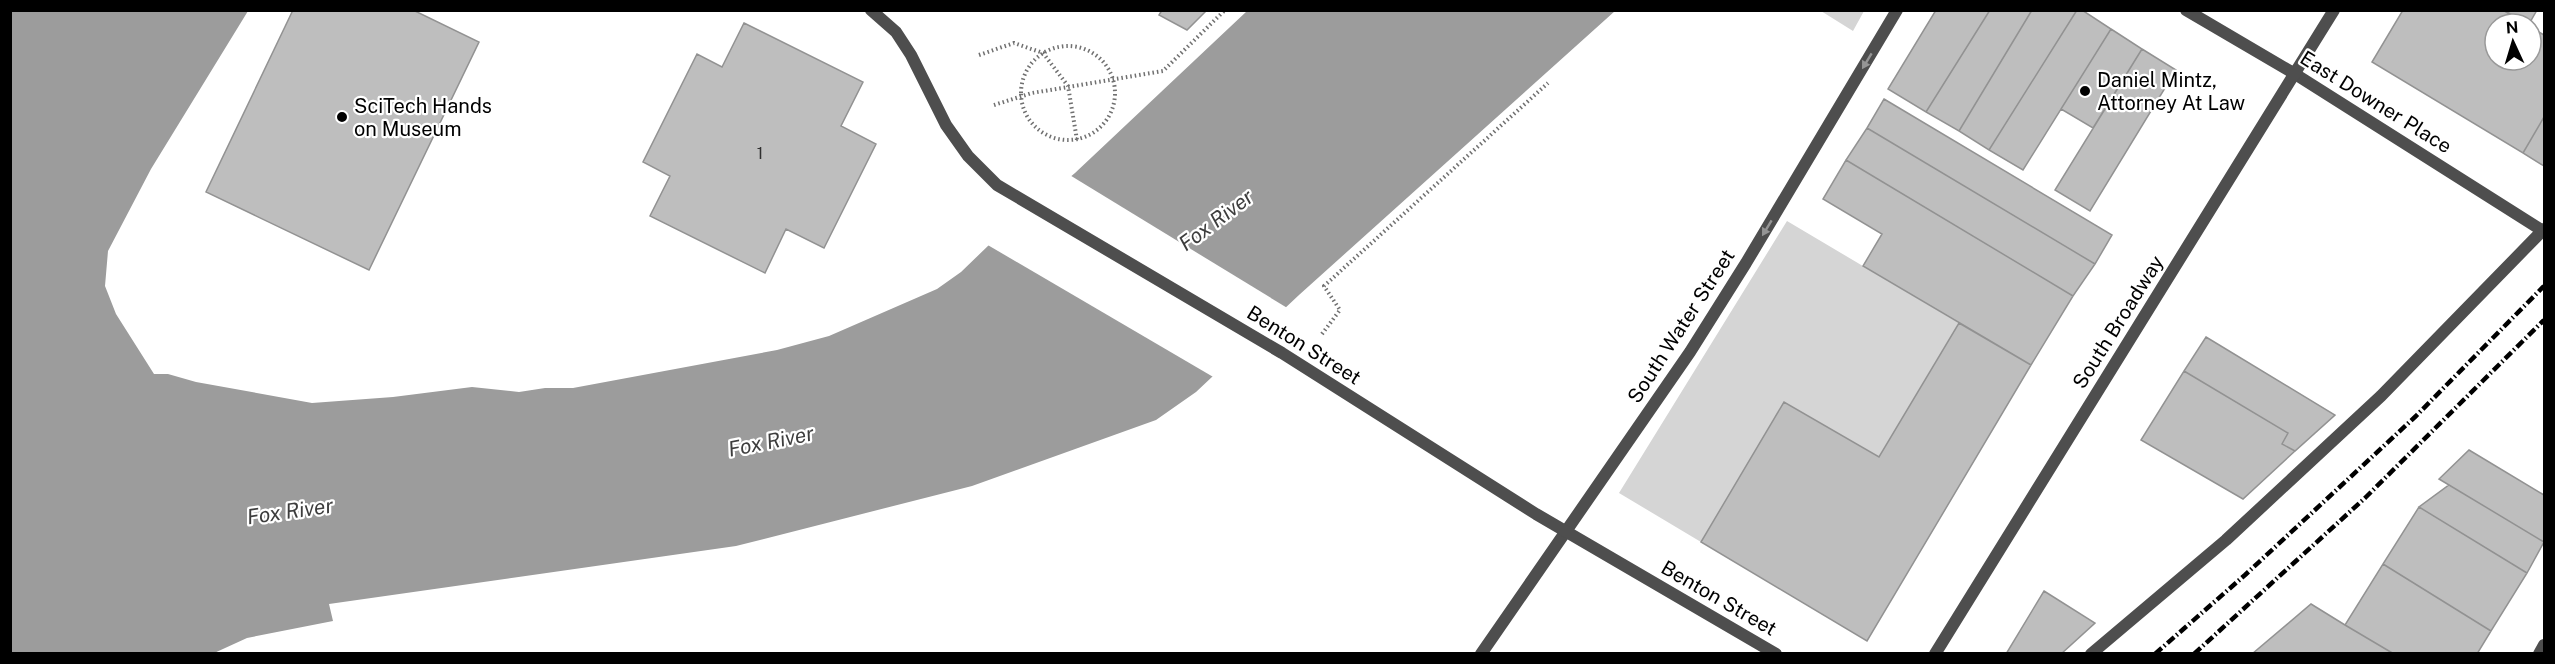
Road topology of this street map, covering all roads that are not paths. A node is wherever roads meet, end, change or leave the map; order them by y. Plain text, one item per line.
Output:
1 (871, 10) edge
2 (1897, 10) edge
3 (2186, 10) edge
4 (2334, 10) edge
5 (2295, 74) junction
6 (2543, 230) edge
7 (1565, 532) junction
8 (2544, 645) edge
9 (1481, 654) edge
10 (1776, 654) edge
11 (1935, 654) edge
12 (2091, 654) edge
13 (2540, 654) edge

1 - 7 street, Benton Street
2 -> 7 street, South Water Street
3 - 5 street, East Downer Place
4 - 5 street, South Broadway
5 - 6 street, East Downer Place
5 - 11 street, South Broadway
6 - 12 street
7 - 9 street, South Water Street
7 - 10 street, Benton Street
8 - 13 street

